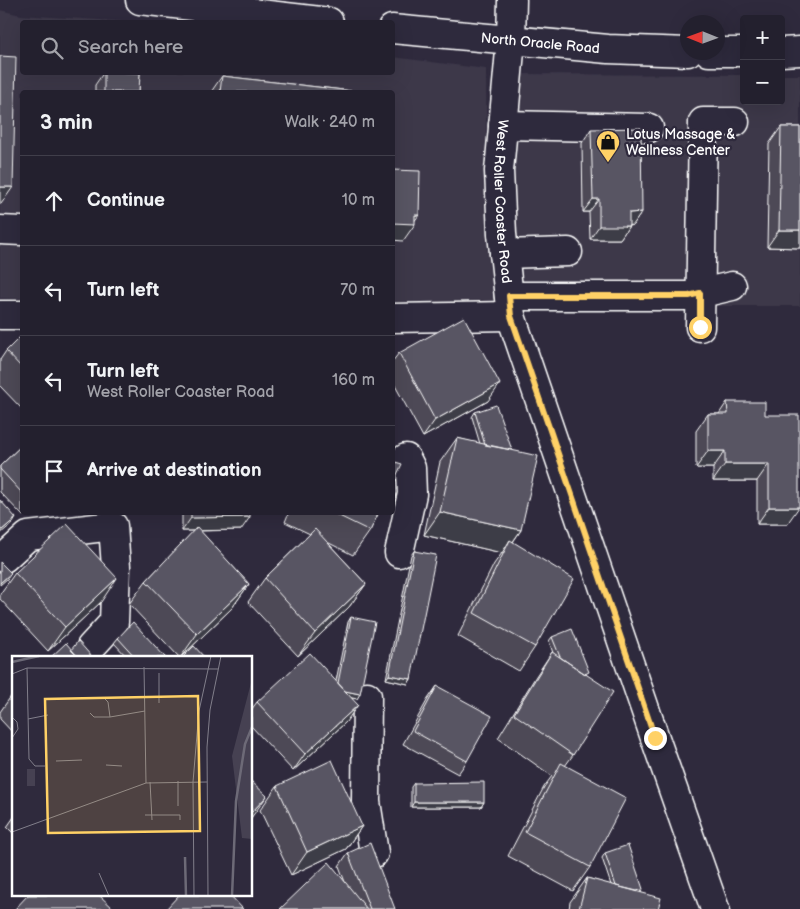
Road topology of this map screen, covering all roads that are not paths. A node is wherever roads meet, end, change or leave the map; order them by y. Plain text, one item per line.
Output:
1 (140, 0) edge
2 (512, 0) edge
3 (312, 20) edge
4 (395, 29) edge
5 (511, 40) junction
6 (680, 52) edge
7 (725, 52) edge
8 (740, 52) edge
9 (785, 52) edge
10 (800, 52) edge
11 (735, 122) dead end
12 (503, 125) junction
13 (649, 128) dead end
14 (0, 230) edge
15 (20, 231) edge
16 (568, 252) dead end
17 (504, 254) junction
18 (732, 286) dead end
19 (700, 293) junction
20 (510, 306) junction
21 (0, 315) edge
22 (20, 316) edge
23 (395, 318) edge
24 (700, 327) dead end
25 (406, 458) dead end
26 (112, 519) edge
27 (399, 553) dead end
28 (4, 558) dead end
29 (91, 646) dead end
30 (367, 696) dead end
31 (374, 854) edge
32 (716, 909) edge

1 - 3 main road
2 - 5 main road, West Roller Coaster Road
4 - 5 main road, North Oracle Road
5 - 6 main road, North Oracle Road
5 - 12 main road, West Roller Coaster Road
7 - 8 main road
9 - 10 main road
11 - 19 main road
12 - 13 main road
12 - 17 main road, West Roller Coaster Road
14 - 15 main road
16 - 17 main road
17 - 20 main road, West Roller Coaster Road
18 - 19 main road
19 - 20 main road
19 - 24 main road
20 - 23 main road
20 - 32 main road, West Roller Coaster Road
21 - 22 main road
25 - 27 main road
26 - 28 main road
26 - 29 main road
30 - 31 main road

